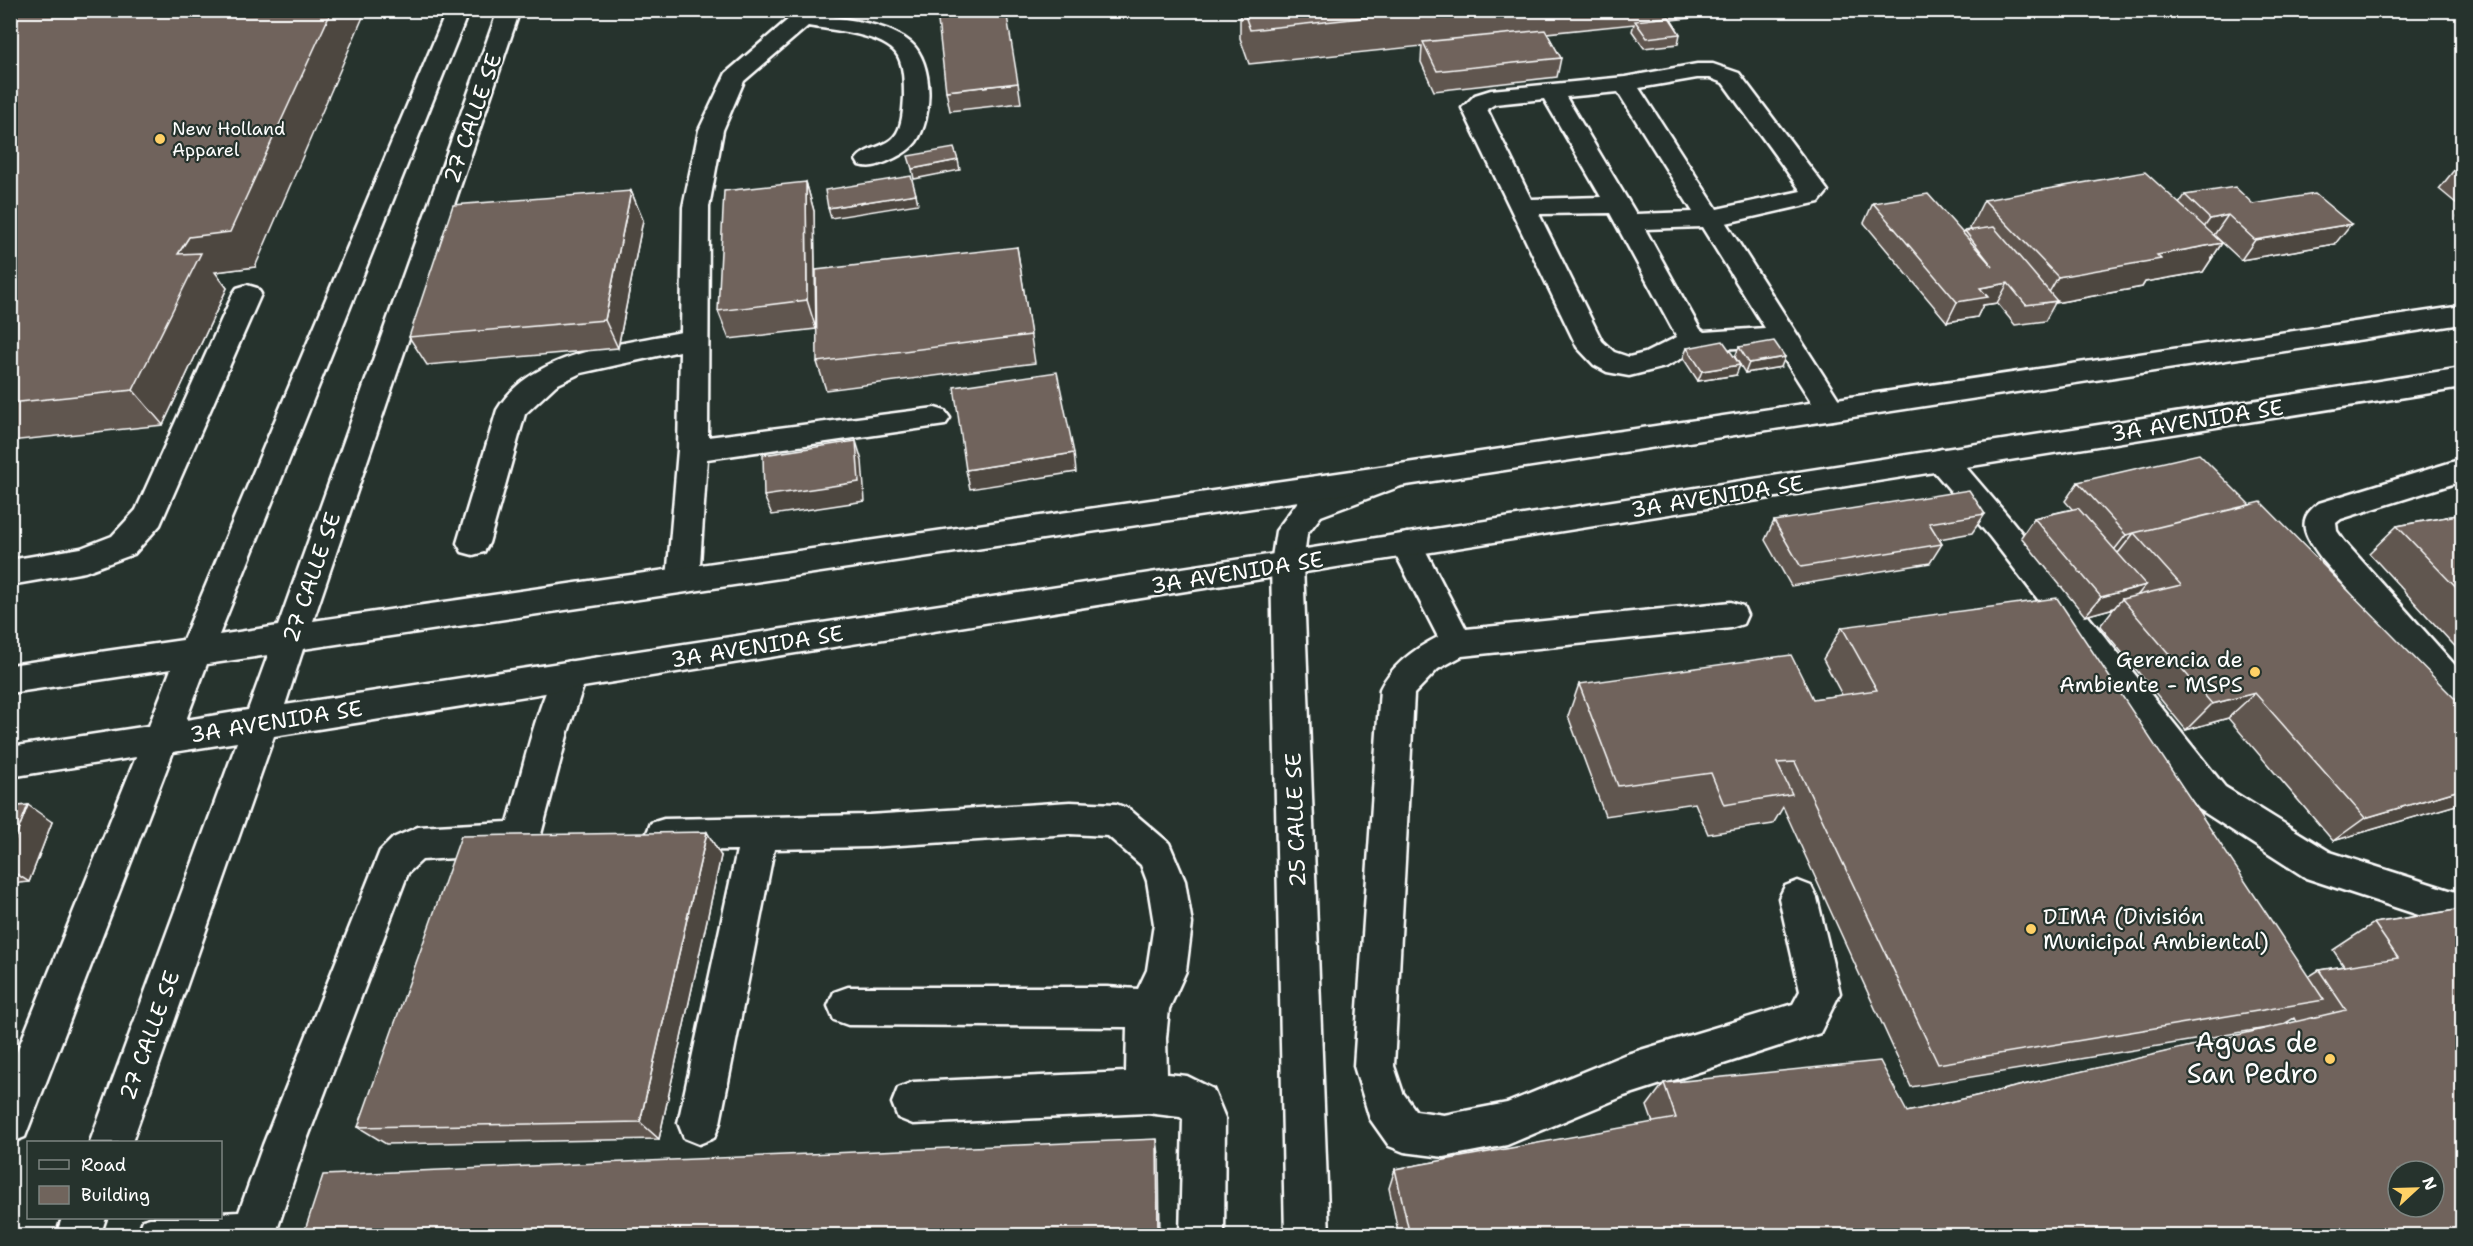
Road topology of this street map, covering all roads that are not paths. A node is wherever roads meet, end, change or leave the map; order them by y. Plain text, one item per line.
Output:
1 (458, 10) edge
2 (509, 10) edge
3 (809, 15) edge
4 (1625, 84) junction
5 (1550, 90) junction
6 (868, 160) dead end
7 (1521, 207) junction
8 (1623, 213) junction
9 (1710, 219) junction
10 (248, 294) dead end
11 (2463, 315) edge
12 (1784, 336) junction
13 (695, 338) junction
14 (1695, 340) junction
15 (2463, 378) edge
16 (1831, 410) junction
17 (935, 418) dead end
18 (693, 450) junction
19 (1942, 460) junction
20 (2463, 470) edge
21 (1400, 475) junction
22 (473, 543) dead end
23 (1407, 545) junction
24 (1287, 564) junction
25 (10, 573) edge
26 (683, 579) junction
27 (1731, 615) dead end
28 (290, 638) junction
29 (1457, 643) junction
30 (195, 652) junction
31 (570, 675) junction
32 (10, 679) edge
33 (2463, 696) edge
34 (261, 723) junction
35 (161, 739) junction
36 (10, 762) edge
37 (759, 833) junction
38 (628, 836) edge
39 (1798, 898) dead end
40 (2463, 916) edge
41 (848, 1006) dead end
42 (1149, 1009) junction
43 (1147, 1092) junction
44 (913, 1103) dead end
45 (10, 1122) edge
46 (699, 1123) dead end
47 (112, 1141) edge
48 (84, 1219) edge
49 (253, 1235) edge
50 (78, 1236) edge
51 (159, 1236) edge
52 (1202, 1236) edge
53 (1307, 1236) edge

1 - 30 main road
2 - 28 main road, 27 CALLE SE
3 - 6 main road
3 - 13 main road
4 - 5 main road
4 - 9 main road
4 - 9 main road
5 - 7 main road
5 - 8 main road
7 - 8 main road
7 - 14 main road
8 - 9 main road
8 - 14 main road
9 - 12 main road
10 - 25 main road
11 - 16 main road
12 - 14 main road
12 - 16 main road
13 - 18 main road
13 - 22 main road
15 - 19 main road, 3A AVENIDA SE
16 - 21 main road
17 - 18 main road
18 - 26 main road
19 - 23 main road, 3A AVENIDA SE
19 - 40 main road
20 - 33 main road
21 - 24 main road, 25 CALLE SE
21 - 26 main road
23 - 24 main road, 3A AVENIDA SE
23 - 29 main road
24 - 31 main road, 3A AVENIDA SE
24 - 53 main road, 25 CALLE SE
26 - 28 main road
27 - 29 main road
28 - 30 main road
28 - 34 main road, 27 CALLE SE
29 - 39 main road
30 - 32 main road
30 - 35 main road
31 - 34 main road, 3A AVENIDA SE
31 - 49 main road
34 - 35 main road, 3A AVENIDA SE
34 - 47 main road, 27 CALLE SE
35 - 36 main road, 3A AVENIDA SE
35 - 45 main road
37 - 38 main road
37 - 42 main road
37 - 46 main road
41 - 42 main road
42 - 43 main road
43 - 44 main road
43 - 52 main road
48 - 50 main road
49 - 51 main road

